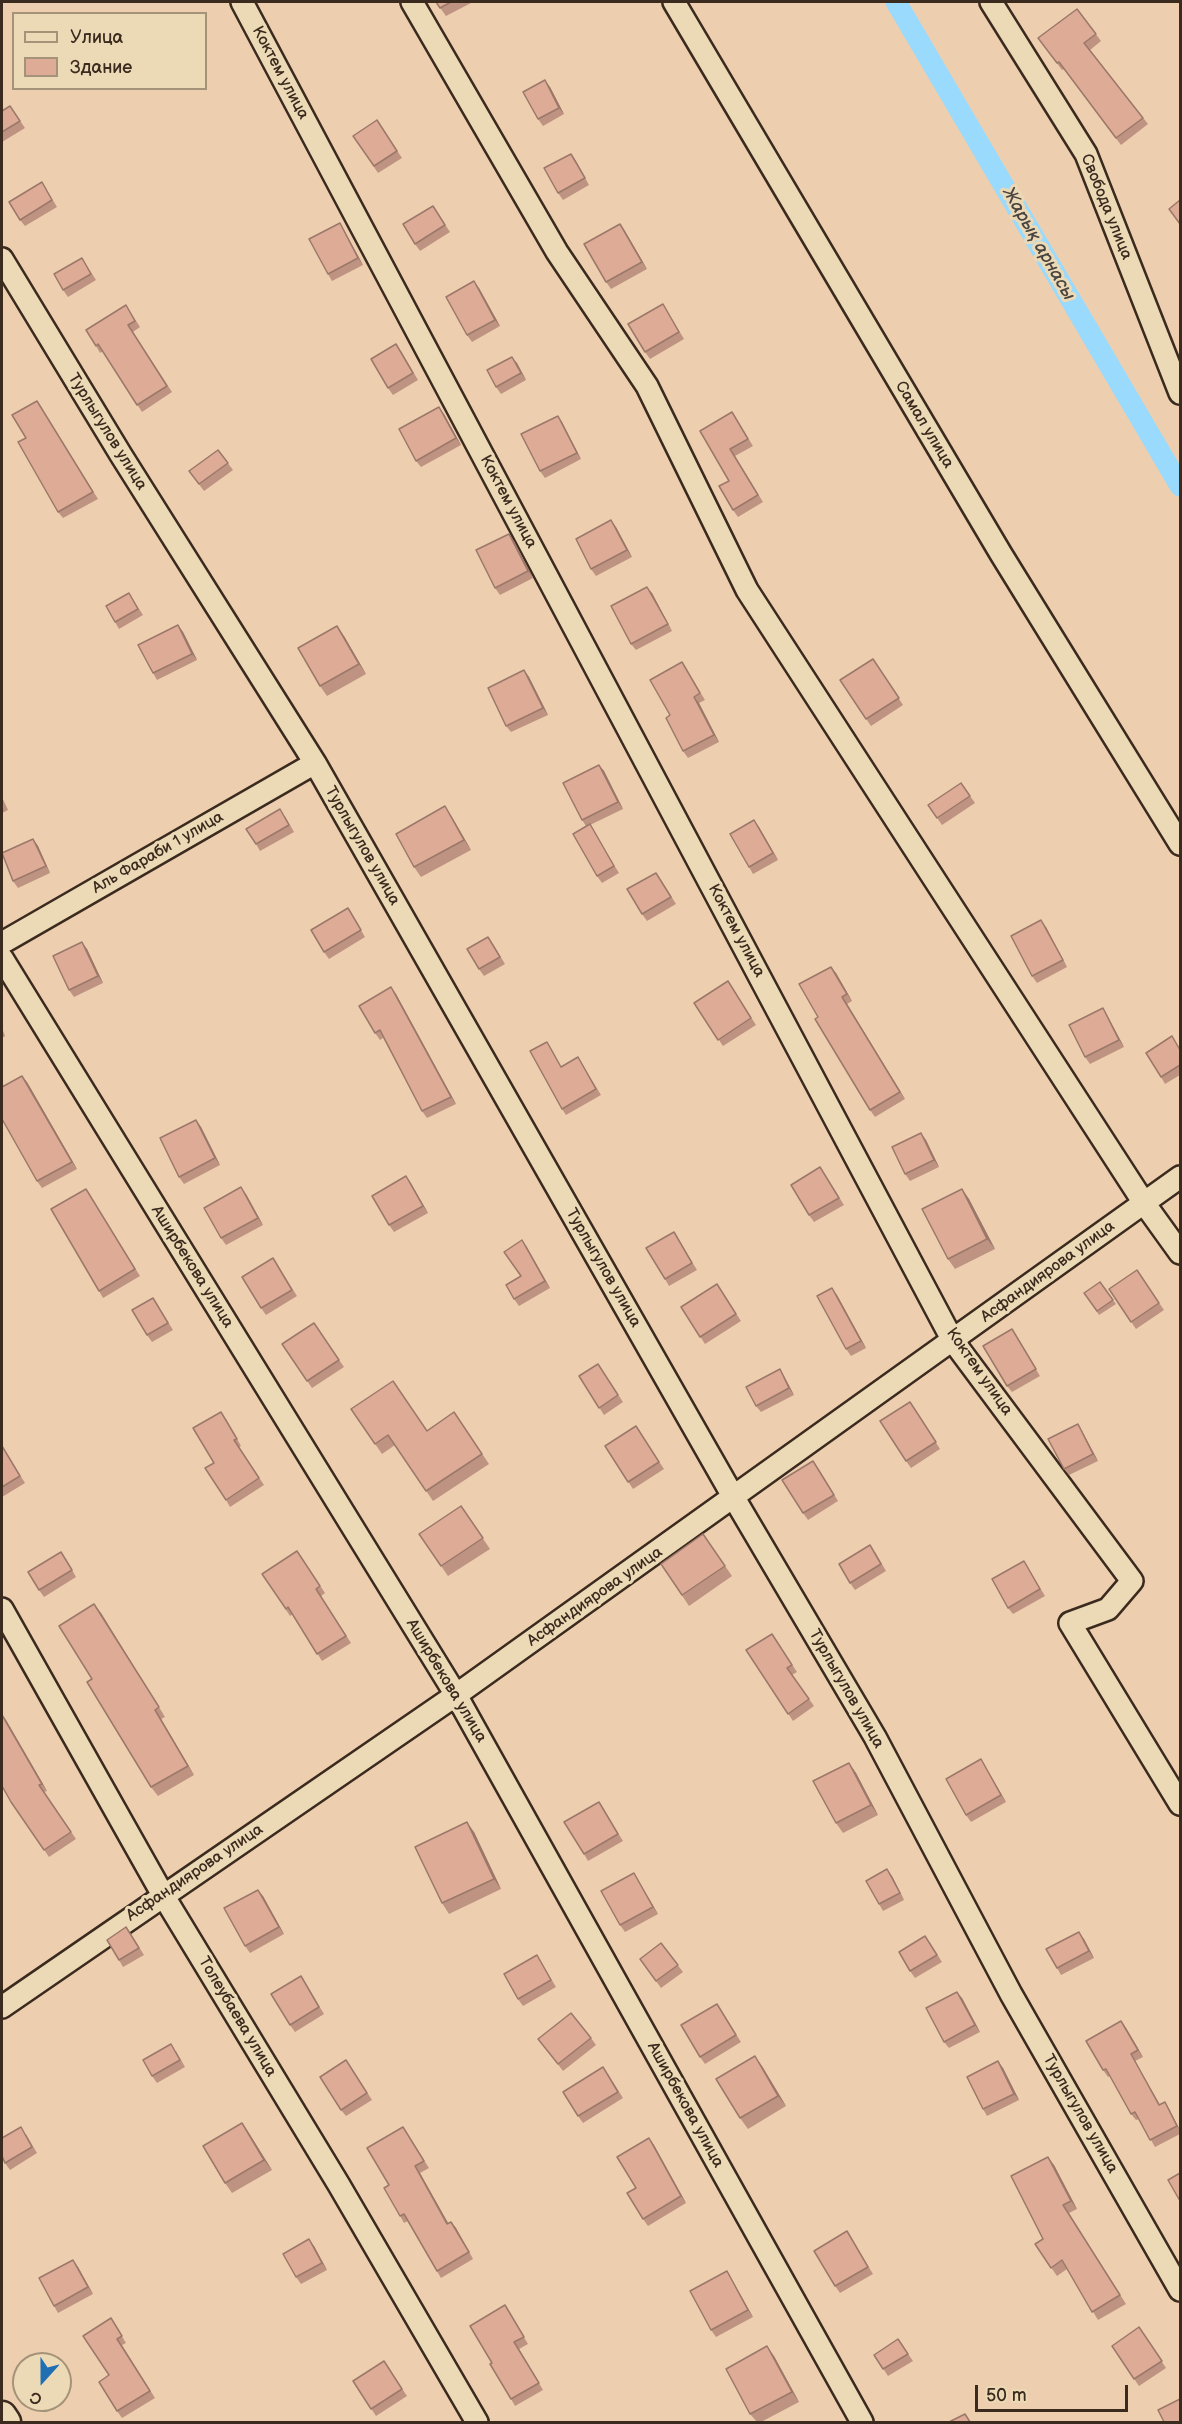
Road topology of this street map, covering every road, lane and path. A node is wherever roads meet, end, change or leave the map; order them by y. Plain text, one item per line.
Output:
1 (242, 2) edge
2 (412, 2) edge
3 (674, 2) edge
4 (992, 2) edge
5 (2, 259) edge
6 (1180, 393) edge
7 (315, 764) junction
8 (1180, 844) edge
9 (2, 943) edge
10 (2, 958) edge
11 (1180, 1177) edge
12 (1144, 1203) junction
13 (1180, 1253) edge
14 (953, 1341) junction
15 (734, 1498) junction
16 (2, 1609) edge
17 (456, 1695) junction
18 (1180, 1804) edge
19 (163, 1895) junction
20 (2, 2007) edge
21 (1180, 2290) edge
22 (2, 2415) edge
23 (6, 2422) edge
24 (477, 2422) edge
25 (862, 2422) edge

1 - 14 street, Коктем улица
2 - 12 street
3 - 8 street, Самал улица
4 - 6 street, Свобода улица
5 - 7 street, Турлыгулов улица
7 - 9 street, Аль Фараби 1 улица
7 - 15 street, Турлыгулов улица
10 - 17 street, Аширбекова улица
11 - 12 street, Асфандиярова улица
12 - 13 street
12 - 14 street, Асфандиярова улица
14 - 15 street, Асфандиярова улица
14 - 18 street, Коктем улица
15 - 17 street, Асфандиярова улица
15 - 21 street, Турлыгулов улица
16 - 19 street, Толеубаева улица
17 - 19 street, Асфандиярова улица
17 - 25 street, Аширбекова улица
19 - 20 street, Асфандиярова улица
19 - 24 street, Толеубаева улица
22 - 23 street

